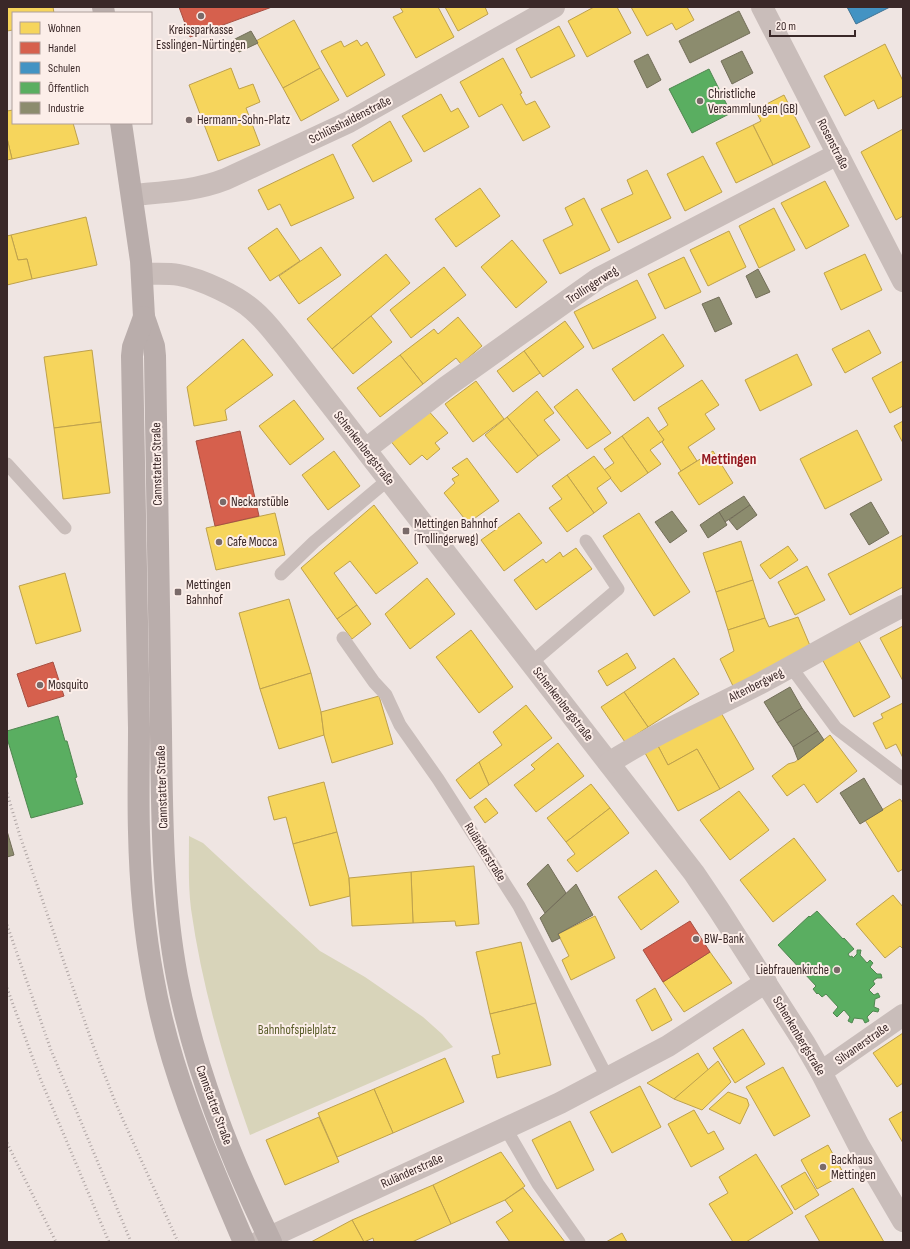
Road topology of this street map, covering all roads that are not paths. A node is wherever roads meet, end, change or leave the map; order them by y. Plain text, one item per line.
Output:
1 (554, 7) edge
2 (762, 7) edge
3 (121, 124) edge
4 (838, 154) junction
5 (132, 195) junction
6 (142, 274) junction
7 (903, 281) edge
8 (144, 317) junction
9 (366, 449) junction
10 (7, 464) edge
11 (389, 479) junction
12 (65, 528) dead end
13 (586, 541) dead end
14 (281, 574) dead end
15 (903, 606) edge
16 (343, 638) dead end
17 (531, 663) junction
18 (791, 667) junction
19 (609, 763) junction
20 (903, 779) edge
21 (766, 982) junction
22 (903, 1016) edge
23 (821, 1072) junction
24 (608, 1079) junction
25 (506, 1129) junction
26 (903, 1221) edge
27 (266, 1240) edge
28 (244, 1242) edge
29 (579, 1242) edge

1 - 5 street, Schlüsshaldenstraße
2 - 4 street, Rosenstraße
3 - 5 main road, Cannstatter Straße
4 - 7 street, Rosenstraße
4 - 9 street, Trollingerweg
5 - 6 main road, Cannstatter Straße
6 - 8 main road, Cannstatter Straße
6 - 9 street, Schenkenbergstraße
8 - 27 main road, Cannstatter Straße
8 - 28 main road, Cannstatter Straße
9 - 11 street, Schenkenbergstraße
10 - 12 lane
11 - 14 lane
11 - 17 street, Schenkenbergstraße
13 - 17 lane
15 - 18 street, Altenbergweg
16 - 24 lane, Ruländerstraße
17 - 19 street, Schenkenbergstraße
18 - 19 street, Altenbergweg
18 - 20 lane
19 - 21 street, Schenkenbergstraße
21 - 23 street, Schenkenbergstraße
21 - 24 street, Ruländerstraße
22 - 23 street, Silvanerstraße
23 - 26 street, Schenkenbergstraße
24 - 25 street, Ruländerstraße
25 - 27 street, Ruländerstraße
25 - 29 lane

